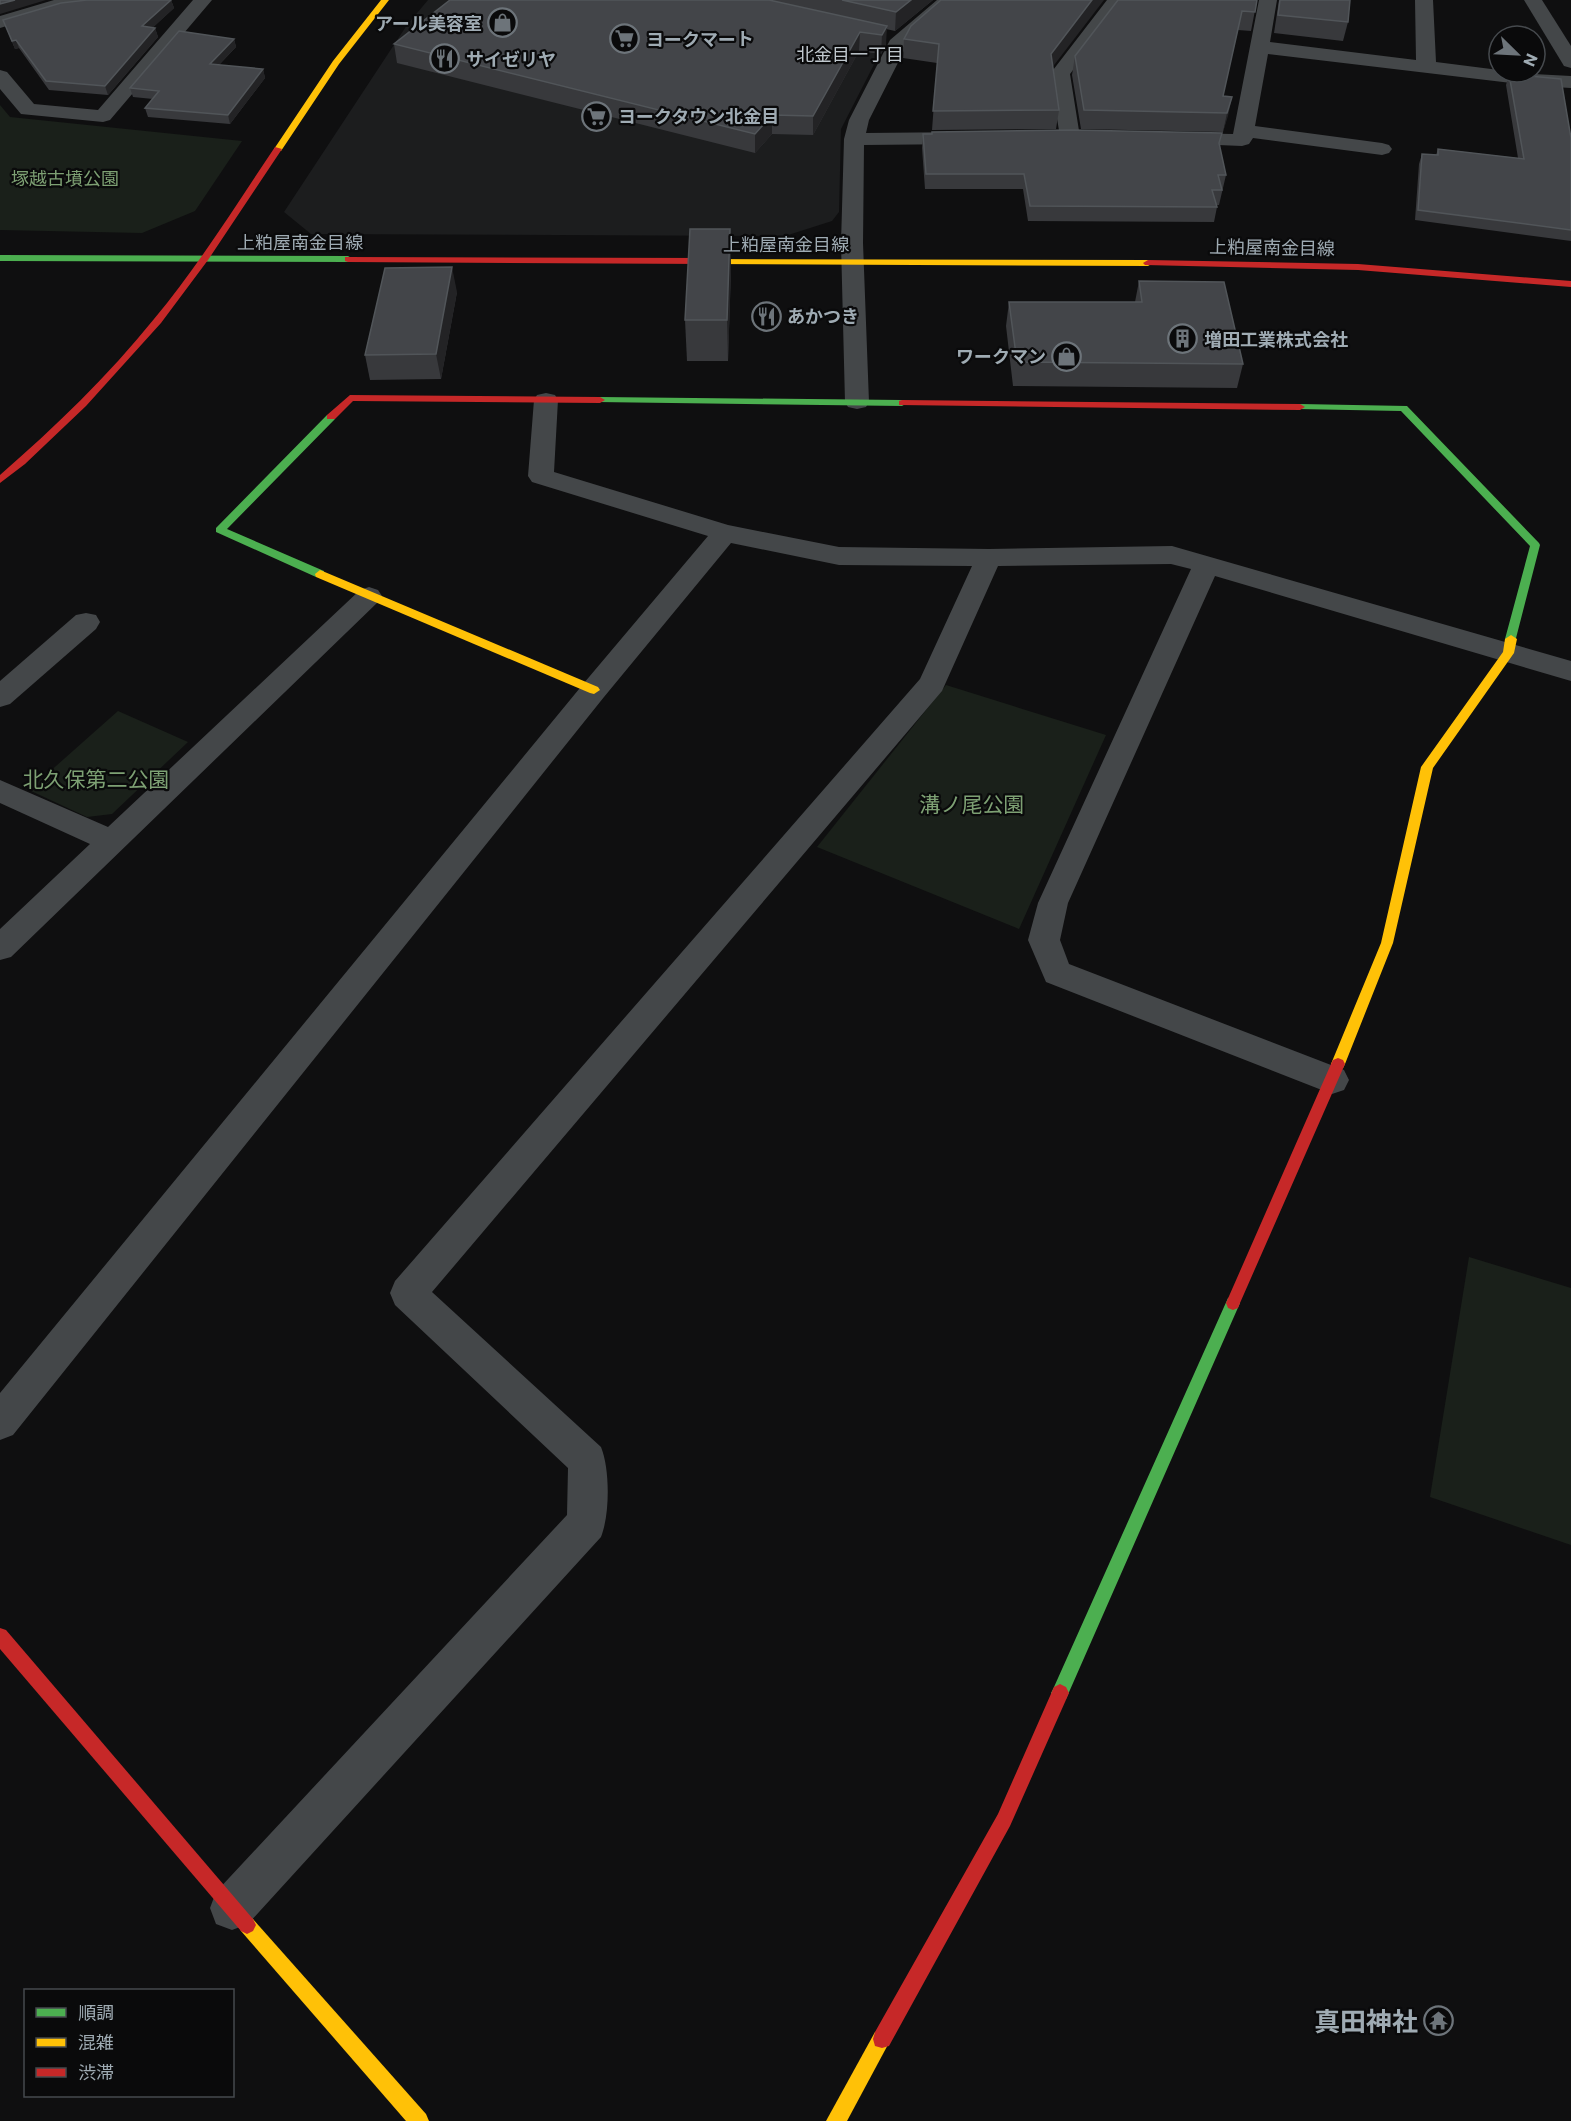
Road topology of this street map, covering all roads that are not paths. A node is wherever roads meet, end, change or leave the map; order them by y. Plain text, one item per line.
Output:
1 (101, 0) edge
2 (385, 0) edge
3 (948, 0) edge
4 (1118, 0) edge
5 (1268, 0) edge
6 (1424, 0) edge
7 (1533, 0) edge
8 (177, 1) edge
9 (201, 2) edge
10 (0, 22) edge
11 (877, 34) edge
12 (900, 40) junction
13 (1260, 47) junction
14 (1571, 62) edge
15 (1426, 66) junction
16 (0, 76) edge
17 (1571, 82) edge
18 (1244, 131) junction
19 (991, 137) edge
20 (1047, 137) edge
21 (1070, 137) junction
22 (1093, 137) edge
23 (1162, 138) edge
24 (854, 139) junction
25 (1382, 149) dead end
26 (0, 258) edge
27 (205, 259) junction
28 (854, 262) junction
29 (1571, 284) edge
30 (546, 400) junction
31 (857, 402) junction
32 (0, 480) edge
33 (725, 533) junction
34 (989, 558) junction
35 (1207, 564) junction
36 (369, 596) junction
37 (86, 622) dead end
38 (1508, 653) junction
39 (1571, 670) edge
40 (594, 690) junction
41 (0, 696) edge
42 (0, 791) edge
43 (112, 841) junction
44 (0, 948) edge
45 (1332, 1080) junction
46 (0, 1422) edge
47 (0, 1636) edge
48 (232, 1908) junction
49 (419, 2121) edge
50 (836, 2121) edge

1 - 10 street
2 - 27 street
3 - 12 street
4 - 21 street
5 - 13 street
6 - 15 street
7 - 14 street
8 - 9 street
9 - 16 street
11 - 12 street
12 - 24 street
13 - 15 street
13 - 18 street
15 - 17 street
18 - 23 street
18 - 25 street
19 - 24 street
20 - 21 street
21 - 22 street
24 - 28 street
26 - 27 street, 上粕屋南金目線
27 - 28 street, 上粕屋南金目線
27 - 32 street
28 - 29 street, 上粕屋南金目線
28 - 31 street
30 - 31 street
30 - 33 street
30 - 36 street
31 - 38 street
33 - 34 street
33 - 40 street
34 - 35 street
34 - 48 street
35 - 38 street
35 - 45 street
36 - 40 street
36 - 43 street
37 - 41 street
38 - 39 street
38 - 45 street
40 - 46 street
42 - 43 street
43 - 44 street
45 - 50 street
47 - 48 street
48 - 49 street

